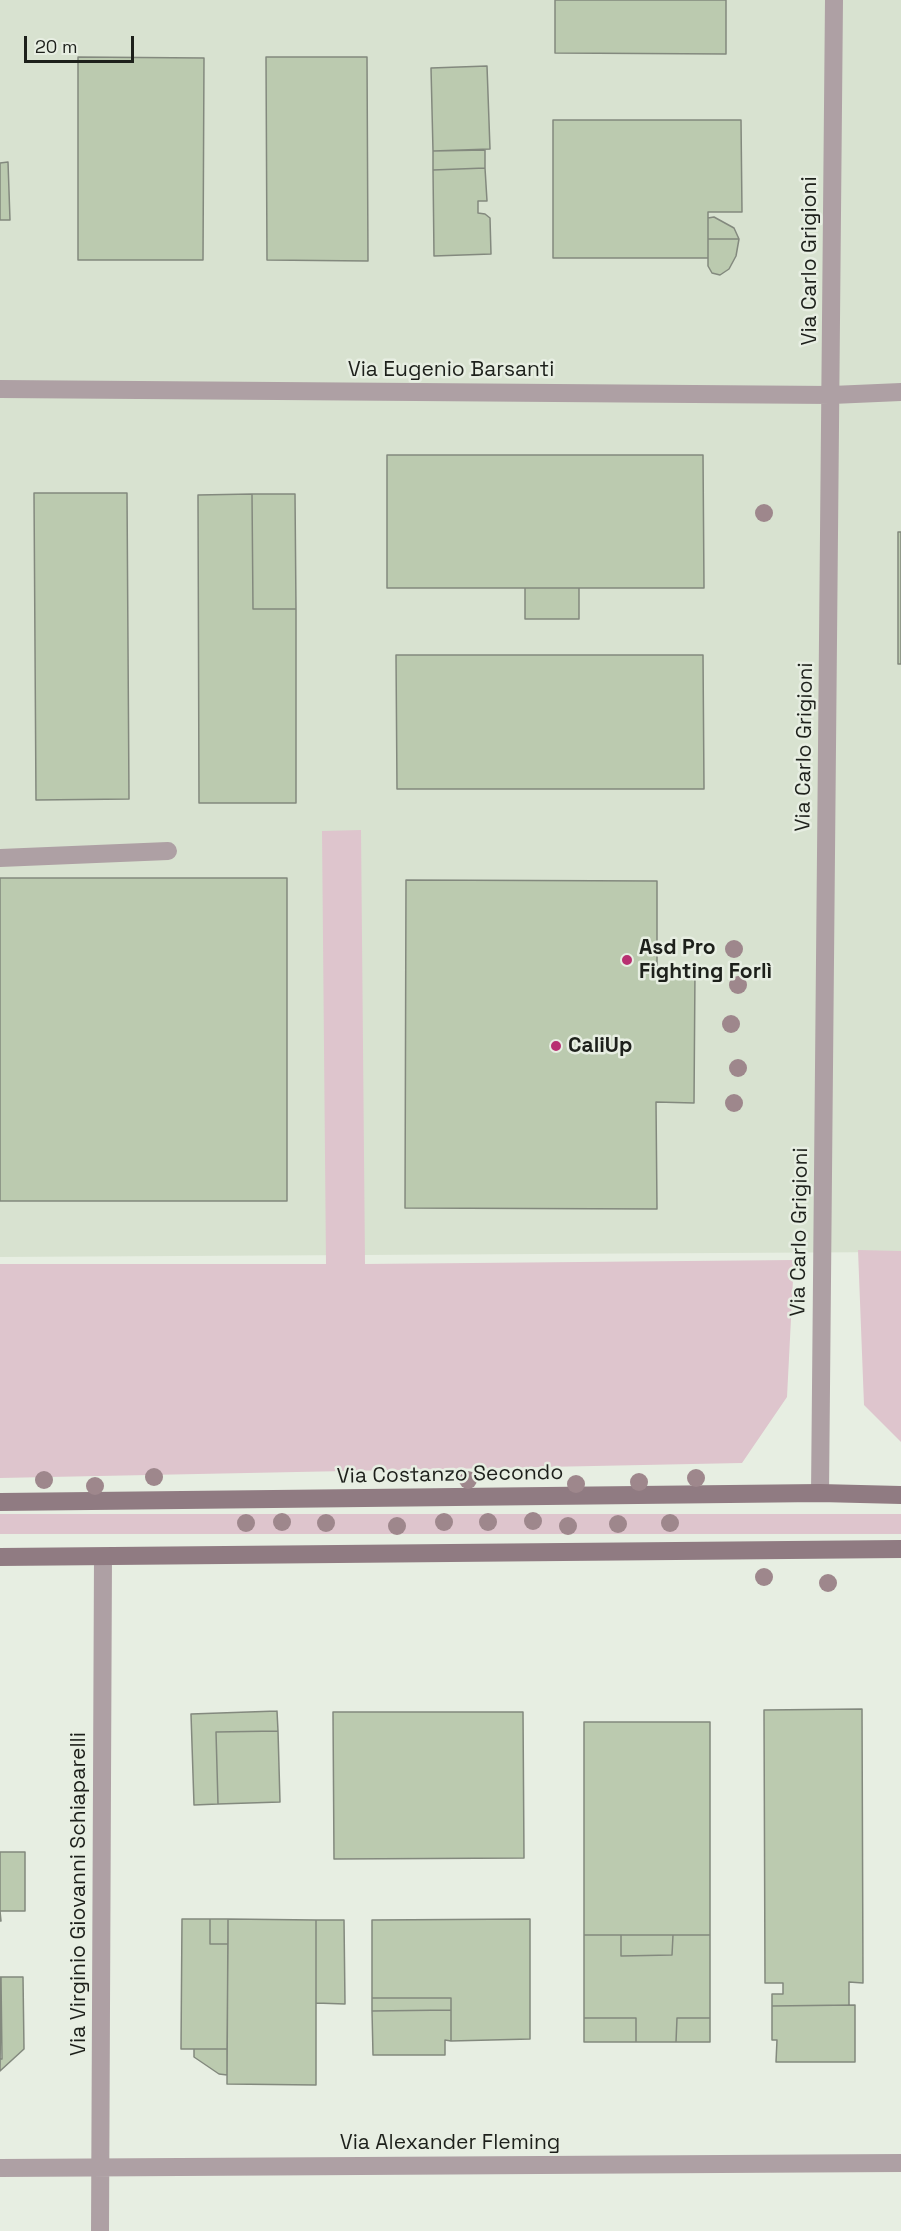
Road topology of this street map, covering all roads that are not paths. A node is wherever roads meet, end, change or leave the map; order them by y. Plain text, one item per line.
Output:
1 (834, 0) edge
2 (0, 389) edge
3 (901, 392) edge
4 (832, 395) junction
5 (168, 851) dead end
6 (0, 858) edge
7 (820, 1494) junction
8 (901, 1495) edge
9 (0, 1502) edge
10 (901, 1550) edge
11 (0, 1557) edge
12 (103, 1557) junction
13 (901, 2163) edge
14 (0, 2168) edge
15 (100, 2168) junction
16 (100, 2231) edge

1 - 4 street, Via Carlo Grigioni
2 - 4 street, Via Eugenio Barsanti
3 - 4 street, Via Eugenio Barsanti
4 - 7 street, Via Carlo Grigioni
5 - 6 street
7 - 8 street, Via Costanzo Secondo
7 - 9 street, Via Costanzo Secondo
10 - 12 street
11 - 12 street
12 - 15 street, Via Virginio Giovanni Schiaparelli
13 - 15 street, Via Alexander Fleming
14 - 15 street, Via Alexander Fleming
15 - 16 street, Via Virginio Giovanni Schiaparelli

